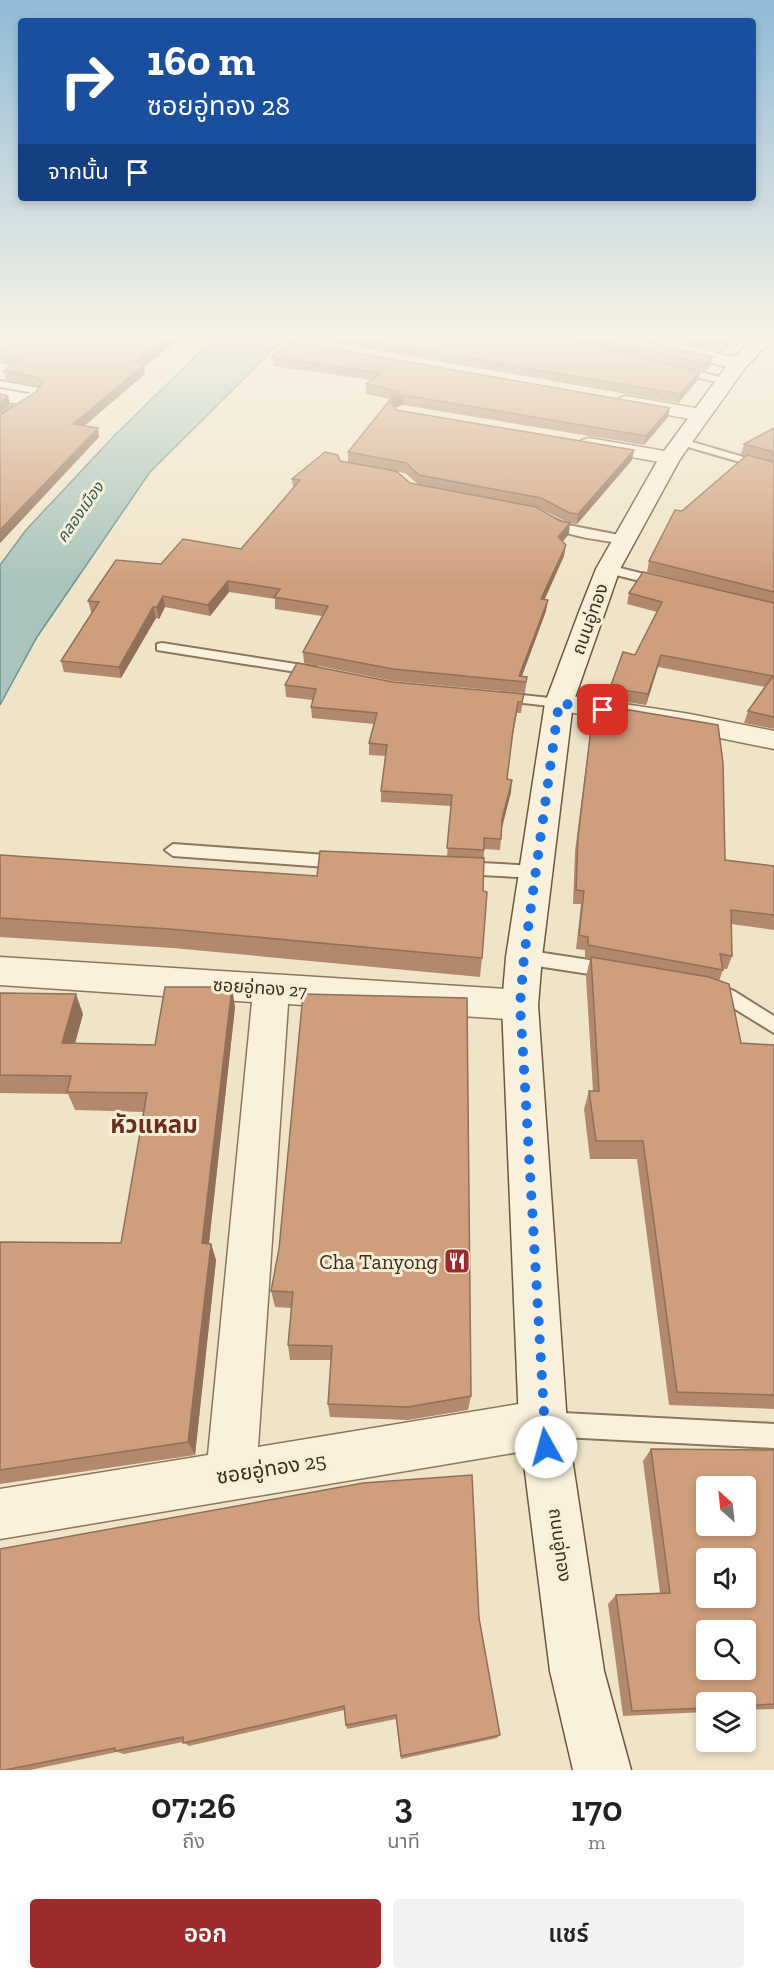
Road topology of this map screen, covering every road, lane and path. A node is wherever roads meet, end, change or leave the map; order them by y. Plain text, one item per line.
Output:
1 (699, 418) edge
2 (569, 441) edge
3 (676, 450) junction
4 (774, 469) edge
5 (539, 513) edge
6 (624, 540) junction
7 (608, 569) junction
8 (675, 586) edge
9 (162, 647) dead end
10 (325, 673) edge
11 (488, 696) edge
12 (559, 703) junction
13 (774, 740) edge
14 (173, 849) dead end
15 (352, 863) edge
16 (447, 868) edge
17 (536, 872) junction
18 (524, 957) junction
19 (0, 971) edge
20 (631, 974) edge
21 (690, 986) edge
22 (272, 988) junction
23 (520, 1005) junction
24 (774, 1025) edge
25 (543, 1424) junction
26 (774, 1436) edge
27 (231, 1474) junction
28 (0, 1514) edge
29 (602, 1770) edge

1 - 3 street, ถนนอู่ทอง
2 - 3 street
3 - 4 lane
3 - 6 street, ถนนอู่ทอง
5 - 6 lane
6 - 7 street, ถนนอู่ทอง
7 - 8 lane
7 - 12 street, ถนนอู่ทอง
9 - 10 lane
11 - 12 lane
12 - 13 street
12 - 17 street, ถนนอู่ทอง
14 - 15 lane
16 - 17 lane
17 - 18 street, ถนนอู่ทอง
18 - 20 lane
18 - 23 street, ถนนอู่ทอง
19 - 22 street, ซอยอู่ทอง 27
21 - 24 lane
22 - 23 street, ซอยอู่ทอง 27
22 - 27 street
23 - 25 street, ถนนอู่ทอง
25 - 26 lane
25 - 27 street, ซอยอู่ทอง 25
25 - 29 street, ถนนอู่ทอง
27 - 28 street, ซอยอู่ทอง 25

